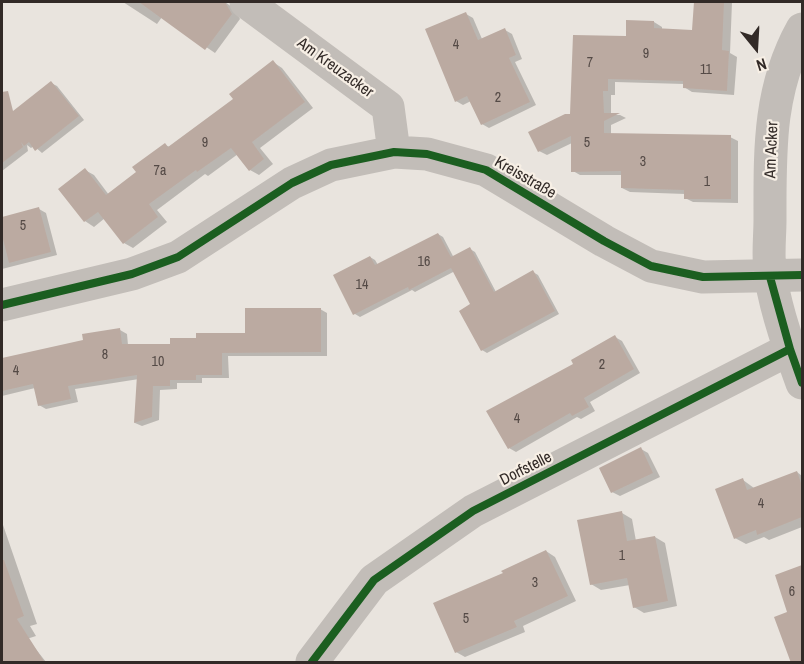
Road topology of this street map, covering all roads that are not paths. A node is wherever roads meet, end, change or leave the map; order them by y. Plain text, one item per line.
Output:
1 (246, 2) edge
2 (802, 29) edge
3 (394, 152) junction
4 (802, 275) edge
5 (770, 277) junction
6 (2, 305) edge
7 (790, 350) junction
8 (802, 383) edge
9 (312, 663) edge

1 - 3 street, Am Kreuzacker
2 - 5 street, Am Acker
3 - 5 street, Kreisstraße
3 - 6 street, Kreisstraße
4 - 5 street, Kreisstraße
5 - 7 street, Am Acker
7 - 8 street, Am Acker
7 - 9 street, Dorfstelle

